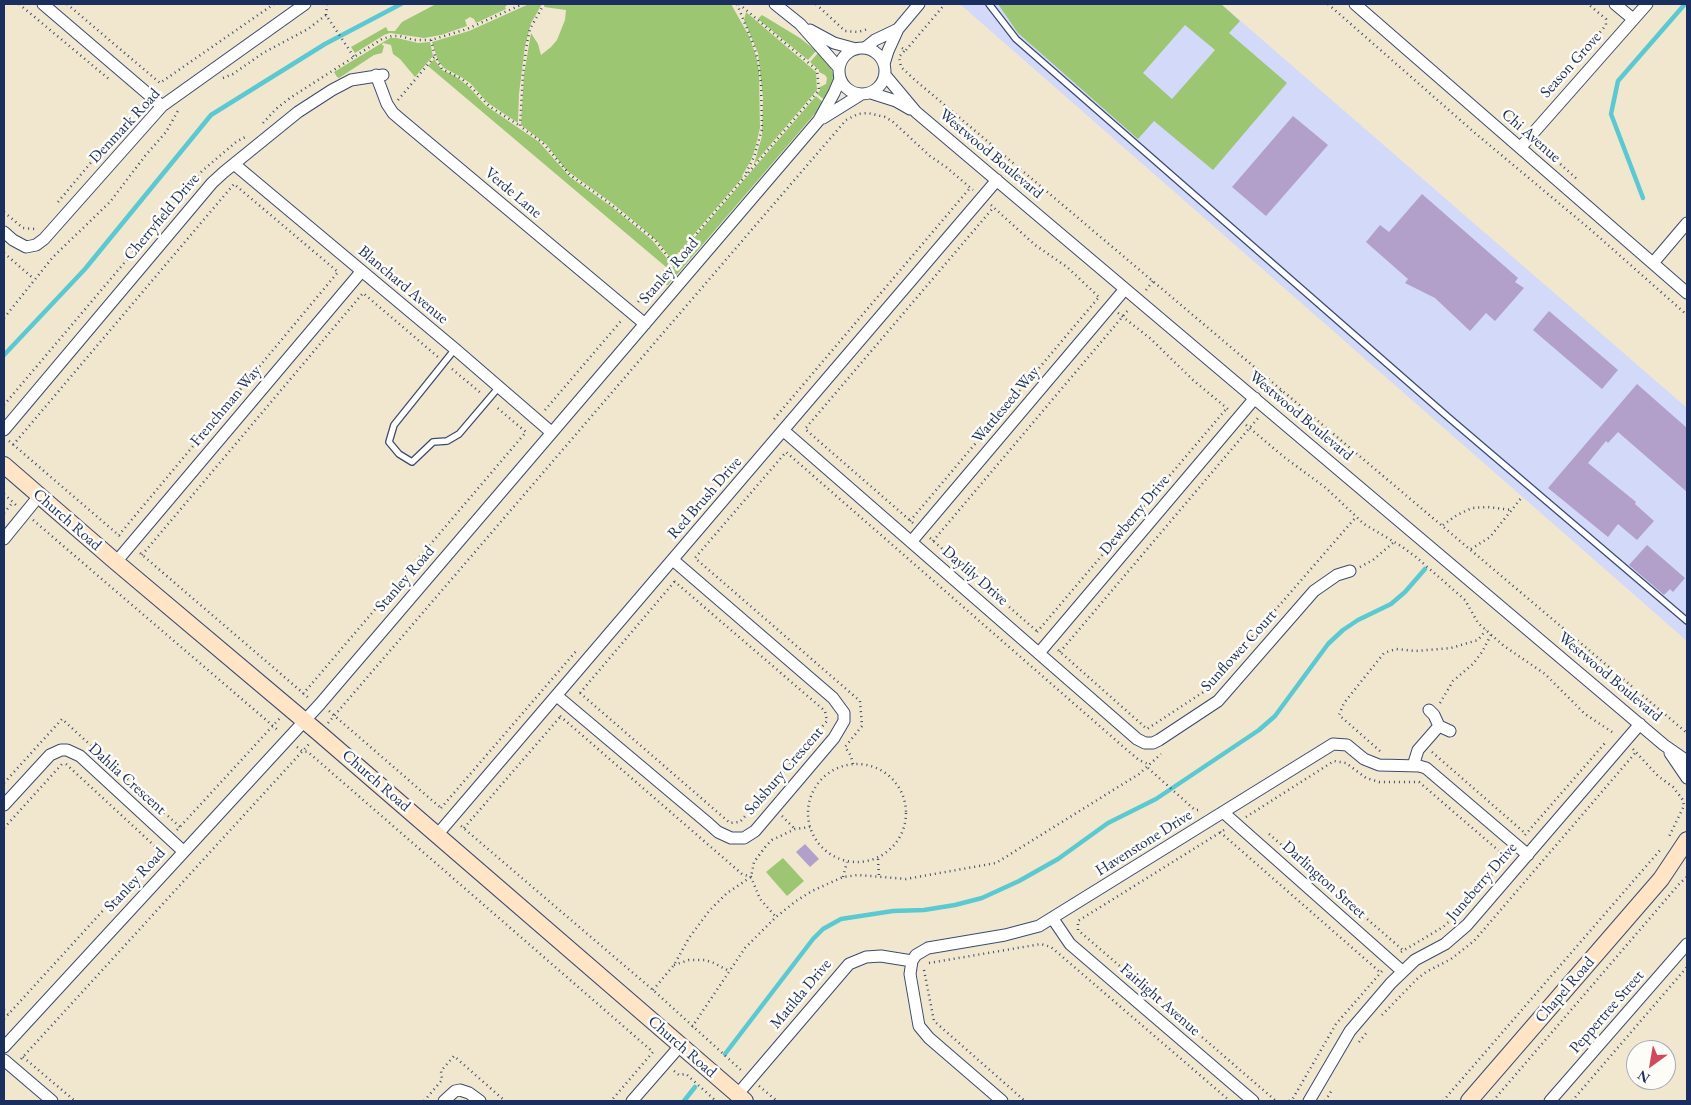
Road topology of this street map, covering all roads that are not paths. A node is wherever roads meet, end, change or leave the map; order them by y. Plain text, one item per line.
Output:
1 (44, 4) edge
2 (305, 4) edge
3 (775, 4) edge
4 (919, 4) edge
5 (989, 4) edge
6 (1354, 4) edge
7 (1615, 4) edge
8 (1647, 4) edge
9 (1633, 20) junction
10 (800, 24) junction
11 (893, 34) junction
12 (860, 49) junction
13 (884, 70) junction
14 (839, 73) junction
15 (380, 75) joint
16 (866, 94) junction
17 (162, 106) junction
18 (916, 112) junction
19 (819, 120) junction
20 (1520, 148) junction
21 (234, 164) junction
22 (996, 180) junction
23 (1687, 224) edge
24 (4, 232) edge
25 (1653, 263) junction
26 (361, 272) junction
27 (1125, 289) junction
28 (1687, 292) edge
29 (645, 324) junction
30 (455, 349) junction
31 (499, 387) junction
32 (1255, 398) junction
33 (4, 430) edge
34 (784, 430) junction
35 (552, 432) junction
36 (4, 465) edge
37 (40, 496) junction
38 (4, 539) edge
39 (911, 542) junction
40 (673, 560) junction
41 (116, 562) junction
42 (1350, 572) road end
43 (1687, 621) edge
44 (1039, 654) junction
45 (557, 696) junction
46 (1432, 712) road end
47 (304, 721) junction
48 (1640, 724) junction
49 (1145, 743) joint
50 (1664, 745) junction
51 (1687, 761) edge
52 (1413, 766) junction
53 (1687, 778) edge
54 (4, 805) edge
55 (1224, 813) junction
56 (437, 835) junction
57 (1687, 840) edge
58 (183, 851) junction
59 (1528, 855) junction
60 (1687, 856) edge
61 (1660, 879) junction
62 (1053, 919) junction
63 (1687, 944) edge
64 (912, 961) junction
65 (1402, 971) junction
66 (6, 1040) edge
67 (680, 1046) junction
68 (4, 1060) edge
69 (741, 1098) edge
70 (52, 1101) edge
71 (444, 1101) edge
72 (480, 1101) edge
73 (632, 1101) edge
74 (1002, 1101) edge
75 (1253, 1101) edge
76 (1309, 1101) edge
77 (1469, 1101) edge
78 (1550, 1101) edge

1 - 17 street
2 - 17 street, Denmark Road
3 - 10 street
4 - 11 street
5 - 43 lane
6 - 20 street, Chi Avenue
7 - 9 street
8 - 9 street, Season Grove
9 - 20 street, Season Grove
10 - 12 street
10 - 14 street
11 - 12 street
11 - 13 street
12 - 13 street
12 - 14 street
13 - 16 street
13 - 18 street, Westwood Boulevard
14 - 16 street
14 - 19 street, Stanley Road
15 - 21 street, Cherryfield Drive
15 - 29 street, Verde Lane
16 - 18 street, Westwood Boulevard
16 - 19 street, Stanley Road
17 - 24 street, Denmark Road
18 - 22 street, Westwood Boulevard
19 - 29 street, Stanley Road
20 - 25 street, Chi Avenue
21 - 26 street, Blanchard Avenue
21 - 33 street, Cherryfield Drive
22 - 27 street, Westwood Boulevard
22 - 34 street, Red Brush Drive
23 - 25 street
25 - 28 street, Chi Avenue
26 - 30 street, Blanchard Avenue
26 - 41 street, Frenchman Way
27 - 32 street, Westwood Boulevard
27 - 39 street, Wattleseed Way
29 - 35 street, Stanley Road
30 - 31 street, Blanchard Avenue
30 - 31 lane
31 - 35 street, Blanchard Avenue
32 - 44 street, Dewberry Drive
32 - 48 street, Westwood Boulevard
34 - 39 street, Daylily Drive
34 - 40 street, Red Brush Drive
35 - 47 street, Stanley Road
36 - 37 main road, Church Road
37 - 38 street
37 - 41 main road, Church Road
39 - 44 street, Daylily Drive
40 - 45 street, Red Brush Drive
40 - 45 street, Solsbury Crescent
41 - 47 main road, Church Road
42 - 49 street, Sunflower Court
44 - 49 street, Daylily Drive
45 - 56 street, Red Brush Drive
46 - 52 street
47 - 56 main road, Church Road
47 - 58 street, Stanley Road
48 - 50 street, Westwood Boulevard
48 - 59 street, Juneberry Drive
50 - 51 street, Westwood Boulevard
50 - 53 street, Westwood Boulevard
52 - 55 street, Havenstone Drive
52 - 59 street, Havenstone Drive
54 - 58 street, Dahlia Crescent
55 - 62 street, Havenstone Drive
55 - 65 street, Darlington Street
56 - 67 main road, Church Road
57 - 61 main road, Chapel Road
58 - 66 street, Stanley Road
59 - 65 street, Juneberry Drive
60 - 61 main road, Chapel Road
61 - 77 main road, Chapel Road
62 - 64 street, Havenstone Drive
62 - 75 street, Fairlight Avenue
63 - 78 street, Peppertree Street
64 - 69 street, Matilda Drive
64 - 74 street
65 - 76 street, Juneberry Drive
67 - 69 main road, Church Road
67 - 73 street
68 - 70 street
71 - 72 street

